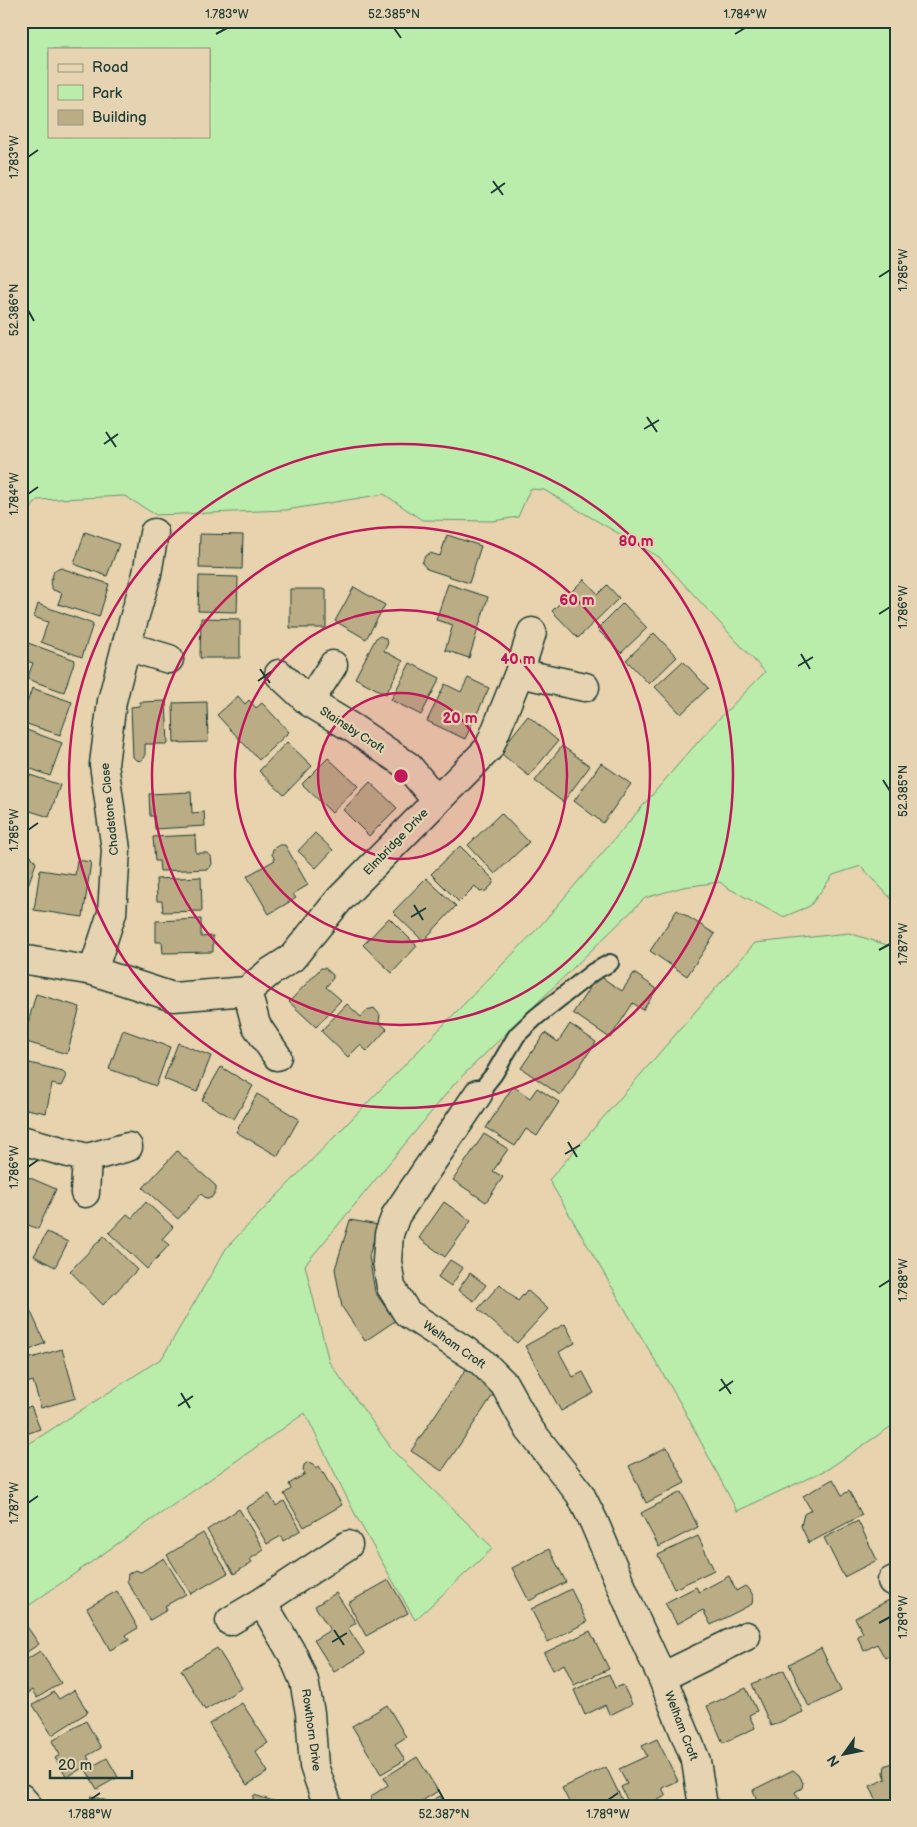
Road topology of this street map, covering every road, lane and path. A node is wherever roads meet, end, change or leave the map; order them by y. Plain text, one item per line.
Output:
1 (154, 532) dead end
2 (532, 632) dead end
3 (126, 646) junction
4 (169, 659) dead end
5 (333, 665) dead end
6 (279, 674) dead end
7 (519, 674) junction
8 (585, 687) dead end
9 (309, 702) junction
10 (437, 801) junction
11 (21, 959) edge
12 (610, 962) dead end
13 (93, 971) junction
14 (246, 991) junction
15 (277, 1056) dead end
16 (478, 1094) joint
17 (21, 1140) edge
18 (128, 1147) dead end
19 (87, 1158) junction
20 (85, 1193) dead end
21 (348, 1545) dead end
22 (262, 1602) junction
23 (230, 1621) dead end
24 (746, 1636) dead end
25 (662, 1677) junction
26 (21, 1798) edge
27 (28, 1806) edge
28 (328, 1806) edge
29 (703, 1806) edge

1 - 3 street, Chadstone Close
2 - 7 street, Elmbridge Drive
3 - 4 street
3 - 13 street, Chadstone Close
5 - 9 street, Stainsby Croft
6 - 9 street, Stainsby Croft
7 - 8 street
7 - 10 street, Elmbridge Drive
9 - 10 street, Stainsby Croft
10 - 14 street, Elmbridge Drive
11 - 13 street
12 - 16 lane
13 - 14 street
14 - 15 street
16 - 25 street, Welham Croft
17 - 19 street
18 - 19 street
19 - 20 street
21 - 22 street
22 - 23 street
22 - 28 street, Rowthorn Drive
24 - 25 street, Welham Croft
25 - 29 street, Welham Croft
26 - 27 street

